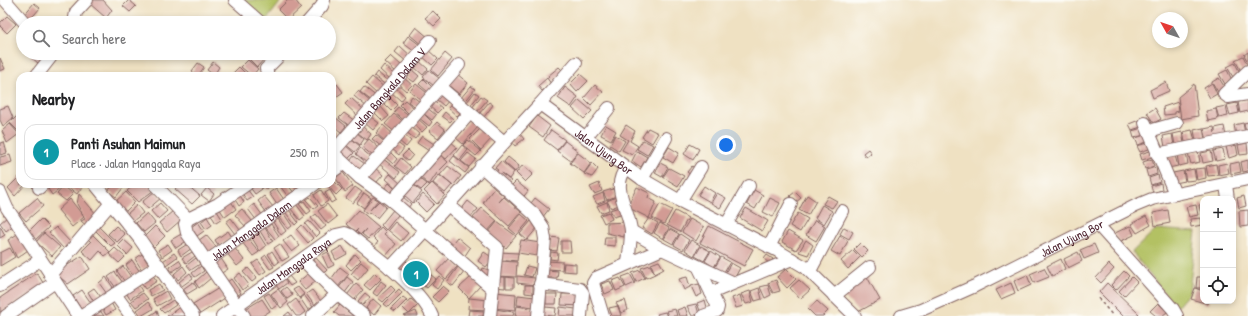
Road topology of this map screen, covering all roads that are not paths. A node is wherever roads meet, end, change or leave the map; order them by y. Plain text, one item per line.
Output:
1 (5, 0) edge
2 (87, 0) edge
3 (235, 0) edge
4 (324, 0) edge
5 (18, 16) edge
6 (75, 16) edge
7 (253, 16) edge
8 (313, 16) edge
9 (430, 41) dead end
10 (49, 60) edge
11 (275, 60) edge
12 (576, 63) dead end
13 (459, 65) dead end
14 (39, 72) edge
15 (267, 72) edge
16 (1247, 73) edge
17 (440, 87) junction
18 (1248, 94) edge
19 (540, 104) junction
20 (609, 108) dead end
21 (470, 113) junction
22 (1176, 123) dead end
23 (1248, 136) edge
24 (586, 137) junction
25 (666, 138) dead end
26 (504, 142) junction
27 (336, 147) edge
28 (1157, 154) junction
29 (336, 156) edge
30 (343, 164) junction
31 (481, 166) junction
32 (701, 167) dead end
33 (336, 169) edge
34 (626, 169) junction
35 (360, 178) junction
36 (642, 179) junction
37 (1248, 179) edge
38 (1226, 185) junction
39 (749, 186) dead end
40 (98, 188) edge
41 (158, 188) edge
42 (241, 188) edge
43 (309, 188) edge
44 (0, 192) edge
45 (1175, 194) junction
46 (1228, 196) edge
47 (392, 201) junction
48 (680, 201) junction
49 (111, 203) junction
50 (791, 204) dead end
51 (448, 205) junction
52 (842, 211) dead end
53 (188, 219) junction
54 (726, 225) junction
55 (1098, 225) junction
56 (426, 230) junction
57 (631, 231) junction
58 (769, 247) junction
59 (662, 249) junction
60 (792, 259) junction
61 (40, 260) junction
62 (303, 260) junction
63 (206, 262) junction
64 (628, 263) junction
65 (159, 265) junction
66 (870, 267) dead end
67 (390, 268) junction
68 (699, 268) junction
69 (810, 271) junction
70 (52, 278) junction
71 (734, 283) junction
72 (540, 284) junction
73 (0, 286) edge
74 (493, 289) junction
75 (711, 293) junction
76 (115, 294) junction
77 (338, 294) junction
78 (834, 296) junction
79 (237, 305) junction
80 (6, 316) edge
81 (78, 316) edge
82 (82, 316) edge
83 (131, 316) edge
84 (192, 316) edge
85 (222, 316) edge
86 (244, 316) edge
87 (313, 316) edge
88 (364, 316) edge
89 (432, 316) edge
90 (490, 316) edge
91 (538, 316) edge
92 (580, 316) edge
93 (603, 316) edge
94 (703, 316) edge
95 (855, 316) edge
96 (901, 316) edge
97 (1177, 316) edge

1 - 5 street
2 - 6 street
3 - 7 street
4 - 8 street
9 - 27 street, Jalan Bangkala Dalam V
10 - 14 street
11 - 15 street
12 - 19 street
13 - 17 street
16 - 18 street
17 - 21 street
17 - 35 street
19 - 24 street, Jalan Ujung Bor
19 - 26 street
20 - 24 street
21 - 26 street
21 - 47 street
22 - 28 street
23 - 28 street
24 - 34 street, Jalan Ujung Bor
25 - 36 street
26 - 31 street
28 - 45 street
29 - 30 street
30 - 33 street
30 - 35 street
31 - 51 street
31 - 72 street
32 - 48 street
34 - 36 street, Jalan Ujung Bor
34 - 57 street
35 - 47 street
36 - 48 street, Jalan Ujung Bor
37 - 38 street, Jalan Ujung Bor
38 - 45 street, Jalan Ujung Bor
38 - 46 street
39 - 54 street
40 - 49 street
41 - 53 street
42 - 53 street
43 - 63 street, Jalan Manggala Dalam
44 - 61 street
45 - 55 street, Jalan Ujung Bor
47 - 56 street
48 - 54 street, Jalan Ujung Bor
49 - 65 street
49 - 70 street
50 - 58 street
51 - 56 street
51 - 74 street
52 - 69 street
53 - 63 street
54 - 58 street, Jalan Ujung Bor
55 - 96 street, Jalan Ujung Bor
55 - 97 street
56 - 67 street
56 - 74 street
57 - 59 street
57 - 64 street
58 - 60 street, Jalan Ujung Bor
59 - 64 street
59 - 68 street
60 - 69 street, Jalan Ujung Bor
60 - 71 street
61 - 70 street
61 - 73 street
62 - 67 street, Jalan Manggala Raya
62 - 77 street
62 - 79 street, Jalan Manggala Raya
63 - 79 street
64 - 93 street
65 - 76 street
65 - 84 street
66 - 78 street
67 - 89 street, Jalan Manggala Raya
68 - 71 street
68 - 75 street
69 - 78 street, Jalan Ujung Bor
70 - 80 street
70 - 81 street
71 - 75 street
72 - 91 street
72 - 92 street
74 - 90 street
75 - 94 street
76 - 82 street
76 - 83 street
77 - 87 street
77 - 88 street
78 - 95 street, Jalan Ujung Bor
79 - 85 street, Jalan Manggala Raya
79 - 86 street

